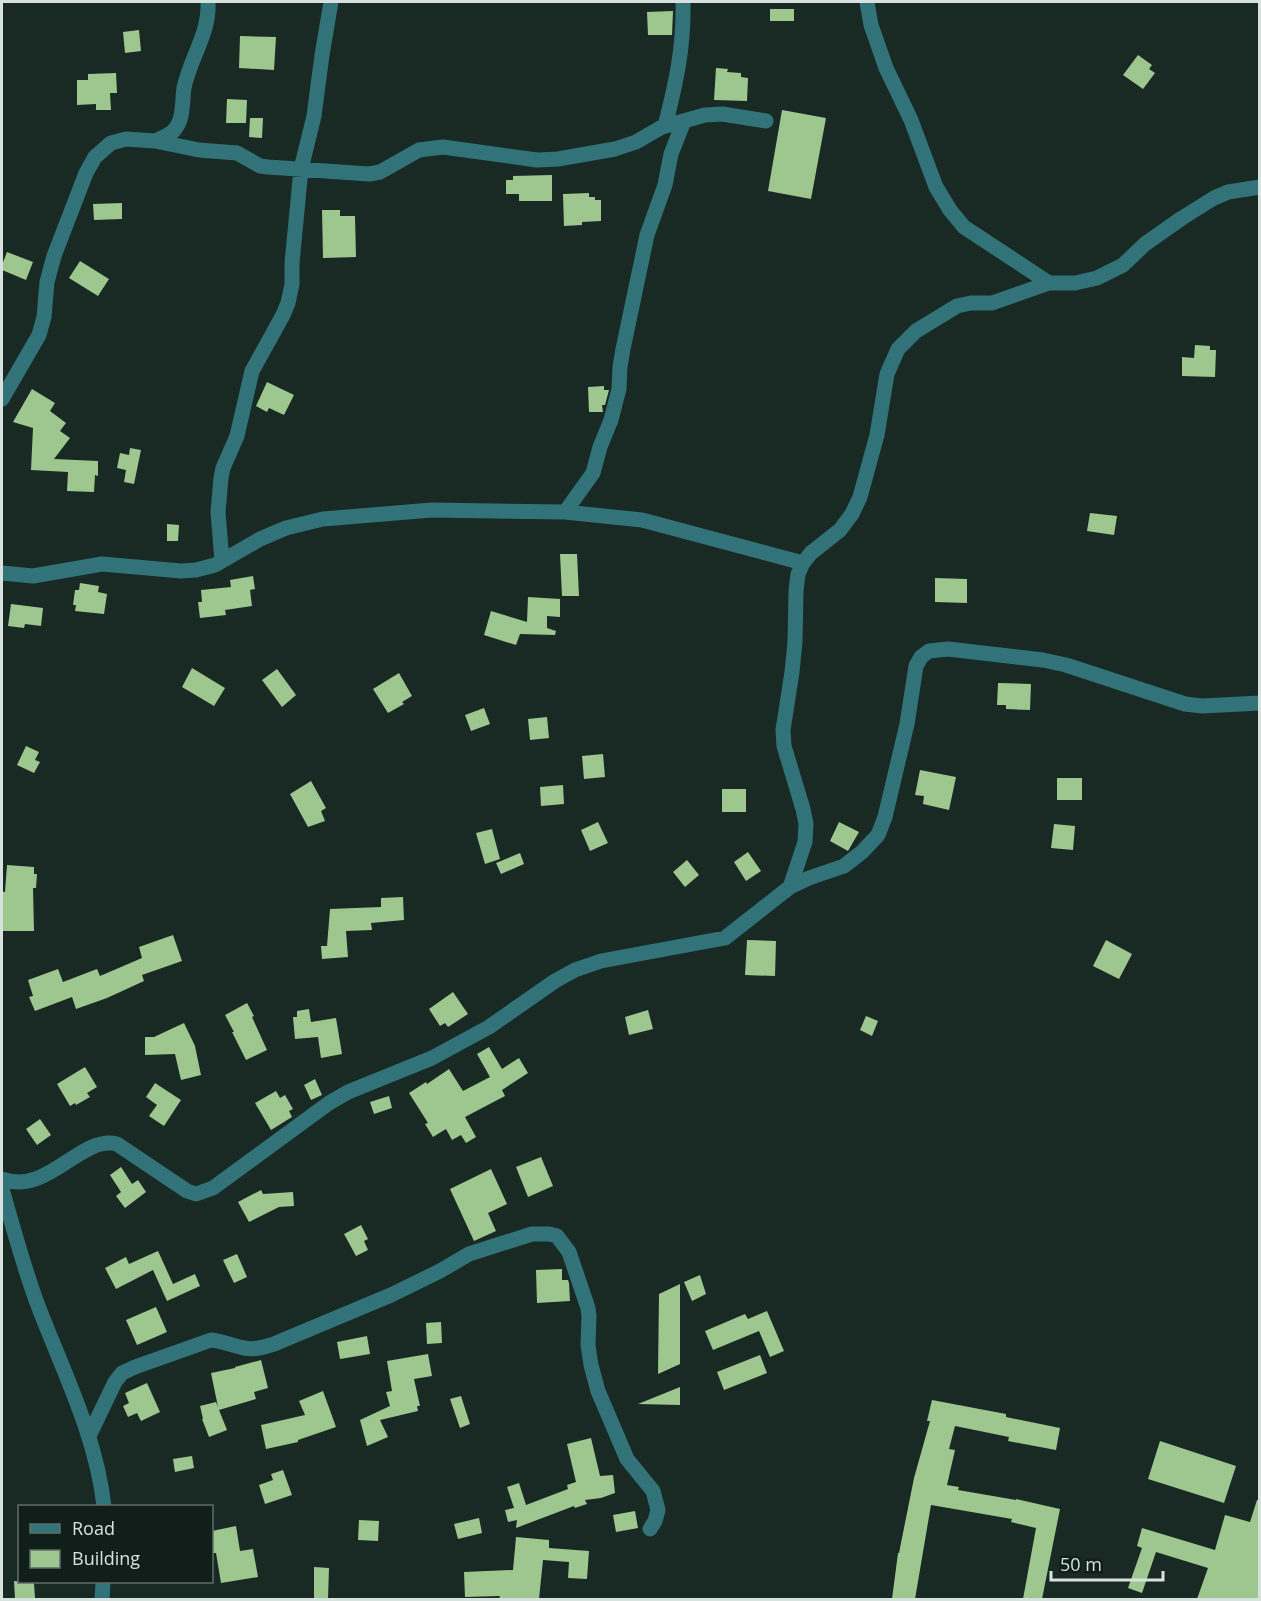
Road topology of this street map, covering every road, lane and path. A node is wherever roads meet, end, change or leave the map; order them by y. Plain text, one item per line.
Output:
1 (208, 2) edge
2 (331, 2) edge
3 (683, 2) edge
4 (867, 2) edge
5 (684, 121) junction
6 (766, 121) dead end
7 (665, 126) junction
8 (155, 141) junction
9 (301, 169) junction
10 (1260, 187) edge
11 (1049, 283) junction
12 (2, 399) edge
13 (565, 513) junction
14 (222, 561) junction
15 (803, 563) junction
16 (2, 573) edge
17 (1260, 703) edge
18 (790, 887) junction
19 (2, 1179) edge
20 (2, 1189) edge
21 (89, 1436) junction
22 (104, 1505) edge
23 (650, 1529) dead end
24 (103, 1583) edge
25 (102, 1599) edge

1 - 8 street
2 - 9 street
3 - 7 street
4 - 11 street
5 - 6 street
5 - 7 street
5 - 13 street
7 - 9 street
8 - 9 street
8 - 12 street
9 - 14 street
10 - 11 street
11 - 15 street
13 - 14 street
13 - 15 street
14 - 16 street
15 - 18 street
17 - 18 street
18 - 19 street
20 - 21 street
21 - 22 street
21 - 23 street
24 - 25 street

